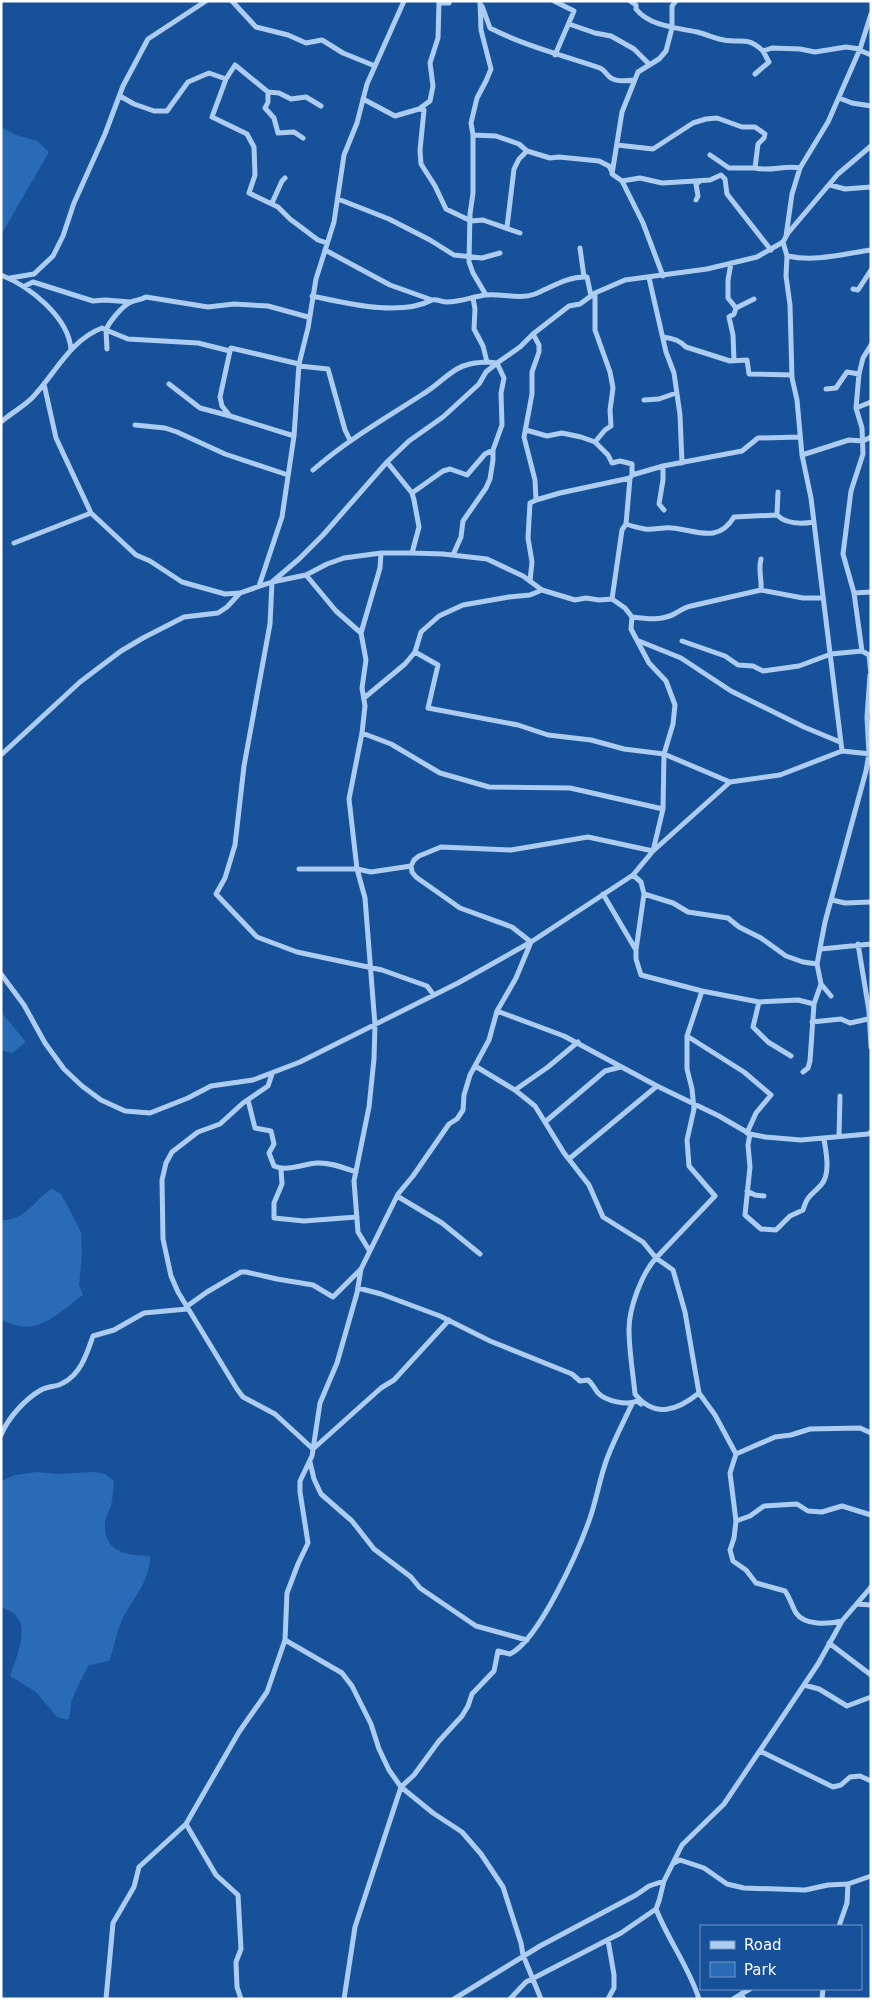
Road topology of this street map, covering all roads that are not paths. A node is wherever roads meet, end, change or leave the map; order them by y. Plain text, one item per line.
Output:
1 (206, 1) edge
2 (232, 1) edge
3 (404, 1) edge
4 (449, 1) edge
5 (480, 1) edge
6 (554, 1) edge
7 (630, 1) edge
8 (676, 1) edge
9 (638, 3) edge
10 (871, 14) edge
11 (568, 24) junction
12 (672, 28) junction
13 (860, 50) junction
14 (763, 51) junction
15 (556, 55) junction
16 (871, 55) edge
17 (649, 64) junction
18 (375, 66) junction
19 (755, 74) dead end
20 (226, 80) junction
21 (634, 80) junction
22 (268, 92) junction
23 (120, 96) junction
24 (839, 98) junction
25 (363, 99) junction
26 (321, 106) dead end
27 (871, 106) edge
28 (419, 108) junction
29 (473, 135) junction
30 (303, 138) dead end
31 (617, 145) junction
32 (871, 146) edge
33 (527, 151) junction
34 (710, 155) dead end
35 (728, 168) junction
36 (755, 168) junction
37 (800, 168) junction
38 (612, 174) junction
39 (722, 177) junction
40 (285, 178) dead end
41 (702, 180) junction
42 (622, 181) junction
43 (830, 185) junction
44 (871, 187) edge
45 (338, 199) junction
46 (696, 200) dead end
47 (272, 203) junction
48 (471, 221) junction
49 (507, 228) junction
50 (520, 233) dead end
51 (786, 236) junction
52 (783, 242) junction
53 (327, 243) junction
54 (580, 248) dead end
55 (325, 250) junction
56 (771, 250) junction
57 (871, 250) edge
58 (500, 254) dead end
59 (787, 256) junction
60 (470, 257) junction
61 (731, 263) junction
62 (871, 270) edge
63 (1, 275) edge
64 (663, 276) junction
65 (584, 277) junction
66 (10, 278) junction
67 (649, 278) junction
68 (25, 286) junction
69 (853, 289) dead end
70 (593, 294) junction
71 (486, 295) junction
72 (312, 296) junction
73 (473, 298) junction
74 (754, 299) dead end
75 (432, 300) junction
76 (131, 302) junction
77 (736, 308) junction
78 (308, 318) junction
79 (106, 330) junction
80 (533, 334) junction
81 (663, 337) junction
82 (871, 345) edge
83 (107, 348) dead end
84 (70, 350) junction
85 (230, 351) junction
86 (734, 361) junction
87 (487, 362) junction
88 (497, 363) junction
89 (298, 365) junction
90 (859, 374) junction
91 (792, 375) junction
92 (44, 384) junction
93 (170, 384) dead end
94 (826, 389) dead end
95 (676, 394) junction
96 (644, 400) dead end
97 (871, 402) edge
98 (856, 408) junction
99 (230, 416) junction
100 (1, 422) edge
101 (135, 425) dead end
102 (526, 430) junction
103 (294, 436) junction
104 (800, 436) junction
105 (871, 437) edge
106 (350, 440) junction
107 (863, 441) junction
108 (596, 442) junction
109 (493, 450) junction
110 (802, 456) junction
111 (387, 462) junction
112 (682, 463) junction
113 (662, 466) junction
114 (313, 470) dead end
115 (288, 475) junction
116 (631, 476) junction
117 (778, 492) dead end
118 (412, 493) junction
119 (536, 500) junction
120 (664, 510) dead end
121 (91, 513) junction
122 (777, 515) junction
123 (814, 522) junction
124 (626, 524) junction
125 (14, 543) dead end
126 (381, 553) junction
127 (412, 554) junction
128 (453, 555) junction
129 (761, 559) dead end
130 (306, 575) junction
131 (530, 581) junction
132 (272, 582) junction
133 (259, 586) junction
134 (542, 590) junction
135 (761, 590) junction
136 (240, 592) junction
137 (871, 592) edge
138 (854, 593) junction
139 (822, 598) junction
140 (612, 599) junction
141 (632, 617) junction
142 (361, 632) junction
143 (682, 640) dead end
144 (639, 641) junction
145 (862, 651) junction
146 (414, 652) junction
147 (831, 654) junction
148 (870, 675) edge
149 (364, 698) junction
150 (362, 733) junction
151 (840, 742) junction
152 (842, 751) junction
153 (664, 754) junction
154 (870, 754) edge
155 (1, 755) edge
156 (730, 782) junction
157 (663, 809) junction
158 (653, 851) junction
159 (411, 866) junction
160 (299, 869) dead end
161 (357, 869) junction
162 (633, 875) junction
163 (603, 894) junction
164 (644, 894) junction
165 (832, 900) junction
166 (871, 902) edge
167 (531, 942) junction
168 (858, 944) junction
169 (871, 944) edge
170 (821, 949) junction
171 (636, 950) junction
172 (817, 964) junction
173 (369, 966) junction
174 (1, 974) edge
175 (822, 984) junction
176 (702, 991) junction
177 (433, 994) junction
178 (831, 996) dead end
179 (759, 1002) junction
180 (814, 1004) junction
181 (497, 1011) junction
182 (868, 1019) junction
183 (812, 1022) junction
184 (375, 1025) junction
185 (687, 1036) junction
186 (578, 1042) junction
187 (871, 1047) edge
188 (791, 1056) dead end
189 (475, 1066) junction
190 (622, 1067) junction
191 (803, 1072) dead end
192 (272, 1074) junction
193 (657, 1086) junction
194 (515, 1090) junction
195 (840, 1096) dead end
196 (248, 1100) junction
197 (693, 1103) junction
198 (545, 1122) junction
199 (871, 1132) edge
200 (748, 1134) junction
201 (839, 1137) junction
202 (824, 1139) junction
203 (568, 1159) junction
204 (280, 1169) junction
205 (356, 1172) junction
206 (747, 1191) junction
207 (397, 1196) junction
208 (764, 1196) dead end
209 (357, 1217) junction
210 (370, 1250) junction
211 (480, 1254) dead end
212 (656, 1258) junction
213 (361, 1269) junction
214 (358, 1288) junction
215 (187, 1308) junction
216 (449, 1320) junction
217 (699, 1393) junction
218 (632, 1404) junction
219 (655, 1409) junction
220 (871, 1433) edge
221 (1, 1435) edge
222 (313, 1449) junction
223 (736, 1454) junction
224 (310, 1462) junction
225 (871, 1515) edge
226 (736, 1521) junction
227 (871, 1587) edge
228 (857, 1604) junction
229 (871, 1605) edge
230 (842, 1622) junction
231 (285, 1640) junction
232 (527, 1640) junction
233 (829, 1643) junction
234 (871, 1675) edge
235 (804, 1685) junction
236 (871, 1697) edge
237 (760, 1751) junction
238 (871, 1781) edge
239 (401, 1787) junction
240 (186, 1824) junction
241 (673, 1863) junction
242 (871, 1876) edge
243 (664, 1881) junction
244 (848, 1884) junction
245 (656, 1909) junction
246 (839, 1925) edge
247 (608, 1940) junction
248 (523, 1956) junction
249 (533, 1978) junction
250 (742, 1996) edge
251 (106, 1999) edge
252 (241, 1999) edge
253 (344, 1999) edge
254 (454, 1999) edge
255 (510, 1999) edge
256 (541, 1999) edge
257 (608, 1999) edge
258 (699, 1999) edge
259 (733, 1999) edge

1 - 23 street
2 - 18 street
3 - 18 street
4 - 28 street
5 - 15 street
5 - 29 street
6 - 11 street
7 - 9 street
8 - 12 street
9 - 12 street
10 - 13 street
11 - 15 street
11 - 17 street
12 - 14 street
12 - 17 street
13 - 14 street
13 - 16 street
13 - 24 street
14 - 19 street
15 - 21 street
17 - 21 street
18 - 25 street
20 - 22 street
20 - 23 street
20 - 47 street
21 - 31 street
22 - 26 street
22 - 30 street
23 - 66 street
24 - 27 street
24 - 37 street
25 - 28 street
25 - 45 street
28 - 48 street
29 - 33 street
29 - 48 street
31 - 36 street
31 - 38 street
32 - 43 street
33 - 38 street
33 - 49 street
34 - 35 street
35 - 36 street
35 - 39 street
36 - 37 street
37 - 51 street
38 - 42 street
39 - 41 street
39 - 56 street
40 - 47 street
41 - 42 street
41 - 46 street
42 - 64 street
43 - 44 street
43 - 51 street
45 - 53 street
45 - 60 street
47 - 53 street
48 - 49 street
48 - 60 street
49 - 50 street
51 - 52 street
52 - 56 street
52 - 59 street
53 - 55 street
54 - 65 street
55 - 72 street
55 - 75 street
56 - 61 street
57 - 59 street
58 - 60 street
59 - 91 street
60 - 71 street
61 - 64 street
61 - 77 street
62 - 69 street
63 - 66 street
64 - 67 street
65 - 70 street
65 - 71 street
66 - 68 street
67 - 70 street
67 - 81 street
68 - 76 street
68 - 84 street
70 - 80 street
70 - 108 street
71 - 73 street
72 - 75 street
72 - 78 street
73 - 75 street
73 - 87 street
74 - 77 street
76 - 78 street
76 - 79 street
77 - 86 street
78 - 89 street
79 - 83 street
79 - 84 street
79 - 85 street
80 - 88 street
80 - 102 street
81 - 86 street
81 - 95 street
82 - 90 street
84 - 92 street
85 - 89 street
85 - 99 street
86 - 91 street
87 - 88 street
87 - 106 street
88 - 109 street
88 - 111 street
89 - 103 street
89 - 106 street
90 - 94 street
90 - 98 street
91 - 104 street
92 - 100 street
92 - 121 street
93 - 99 street
95 - 96 street
95 - 112 street
97 - 98 street
98 - 107 street
99 - 103 street
101 - 115 street
102 - 108 street
102 - 119 street
103 - 115 street
104 - 110 street
104 - 112 street
105 - 107 street
106 - 114 street
107 - 110 street
107 - 138 street
108 - 116 street
109 - 118 street
109 - 128 street
110 - 123 street
111 - 118 street
111 - 132 street
112 - 113 street
113 - 116 street
113 - 120 street
115 - 133 street
116 - 119 street
116 - 124 street
117 - 122 street
118 - 127 street
119 - 131 street
121 - 125 street
121 - 136 street
122 - 123 street
122 - 124 street
123 - 139 street
124 - 140 street
126 - 127 street
126 - 130 street
126 - 142 street
127 - 128 street
128 - 131 street
129 - 135 street
130 - 132 street
130 - 142 street
131 - 134 street
132 - 133 street
132 - 173 street
133 - 136 street
134 - 140 street
134 - 146 street
135 - 139 street
135 - 141 street
136 - 155 street
137 - 138 street
138 - 145 street
139 - 147 street
140 - 141 street
141 - 144 street
142 - 149 street
143 - 147 street
144 - 151 street
144 - 153 street
145 - 147 street
145 - 148 street
146 - 149 street
146 - 153 street
147 - 151 street
148 - 154 street
149 - 150 street
150 - 157 street
150 - 161 street
151 - 152 street
152 - 154 street
152 - 156 street
153 - 156 street
153 - 157 street
154 - 165 street
156 - 158 street
157 - 158 street
158 - 159 street
158 - 162 street
159 - 161 street
159 - 167 street
160 - 161 street
161 - 173 street
162 - 163 street
162 - 164 street
163 - 167 street
163 - 171 street
164 - 171 street
164 - 172 street
165 - 166 street
165 - 170 street
167 - 177 street
167 - 181 street
168 - 169 street
168 - 170 street
168 - 182 street
170 - 172 street
171 - 176 street
172 - 175 street
173 - 177 street
173 - 184 street
174 - 192 street
175 - 178 street
175 - 180 street
176 - 179 street
176 - 185 street
177 - 184 street
179 - 180 street
179 - 188 street
180 - 183 street
181 - 186 street
181 - 189 street
182 - 183 street
182 - 187 street
183 - 191 street
184 - 192 street
184 - 205 street
185 - 197 street
185 - 200 street
186 - 190 street
186 - 194 street
189 - 194 street
189 - 207 street
190 - 193 street
190 - 198 street
192 - 196 street
193 - 197 street
193 - 203 street
194 - 198 street
195 - 201 street
196 - 204 street
196 - 215 street
197 - 200 street
197 - 212 street
198 - 203 street
199 - 201 street
200 - 202 street
200 - 206 street
201 - 202 street
202 - 206 street
203 - 212 street
204 - 205 street
204 - 209 street
205 - 209 street
206 - 208 street
207 - 210 street
207 - 211 street
209 - 210 street
210 - 213 street
212 - 217 street
212 - 219 street
213 - 214 street
213 - 215 street
214 - 216 street
214 - 222 street
215 - 221 street
215 - 222 street
216 - 218 street
216 - 222 street
217 - 219 street
217 - 223 street
218 - 219 street
218 - 232 street
220 - 223 street
222 - 224 street
223 - 226 street
224 - 231 street
224 - 232 street
225 - 226 street
226 - 230 street
227 - 228 street
228 - 229 street
228 - 230 street
230 - 233 street
231 - 239 street
231 - 240 street
232 - 239 street
233 - 234 street
233 - 235 street
235 - 236 street
235 - 237 street
237 - 238 street
237 - 241 street
239 - 248 street
239 - 253 street
240 - 251 street
240 - 252 street
241 - 243 street
241 - 244 street
242 - 244 street
243 - 245 street
243 - 248 street
244 - 246 street
245 - 247 street
245 - 258 street
247 - 249 street
247 - 257 street
248 - 249 street
248 - 254 street
249 - 255 street
249 - 256 street
250 - 259 street

